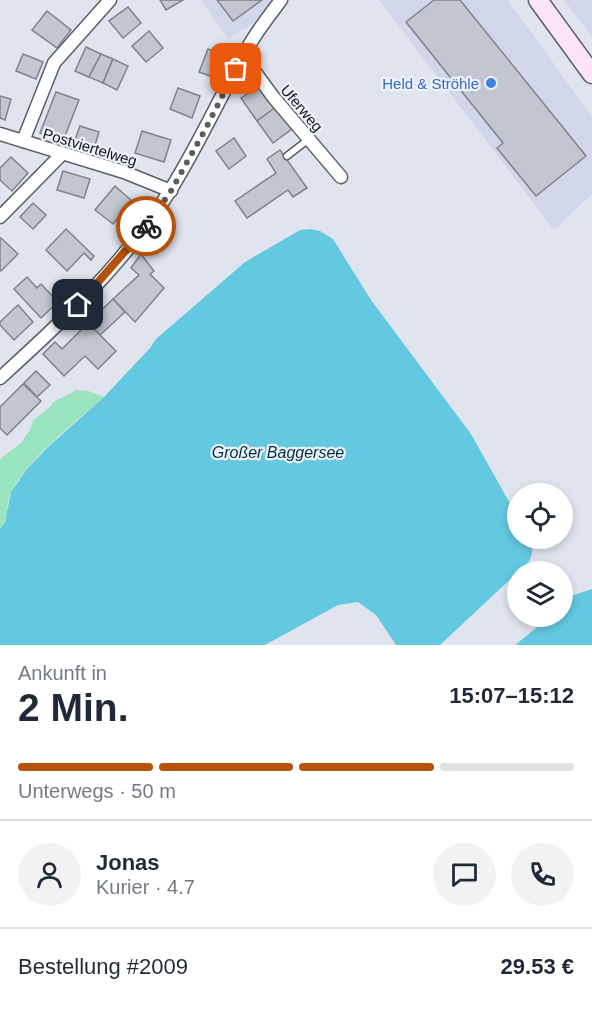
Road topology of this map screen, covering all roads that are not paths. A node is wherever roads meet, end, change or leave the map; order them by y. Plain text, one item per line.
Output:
1 (110, 0) edge
2 (281, 0) edge
3 (538, 0) edge
4 (244, 54) junction
5 (592, 74) edge
6 (0, 134) edge
7 (309, 139) junction
8 (23, 141) junction
9 (62, 154) junction
10 (287, 156) dead end
11 (342, 177) dead end
12 (171, 191) junction
13 (0, 217) edge
14 (0, 378) edge

1 - 8 street
2 - 4 street
3 - 5 main road
4 - 7 street, Uferweg
4 - 12 street
6 - 8 street, Postviertelweg
7 - 10 lane
7 - 11 street, Uferweg
8 - 9 street, Postviertelweg
9 - 12 street, Postviertelweg
9 - 13 street
12 - 14 street

